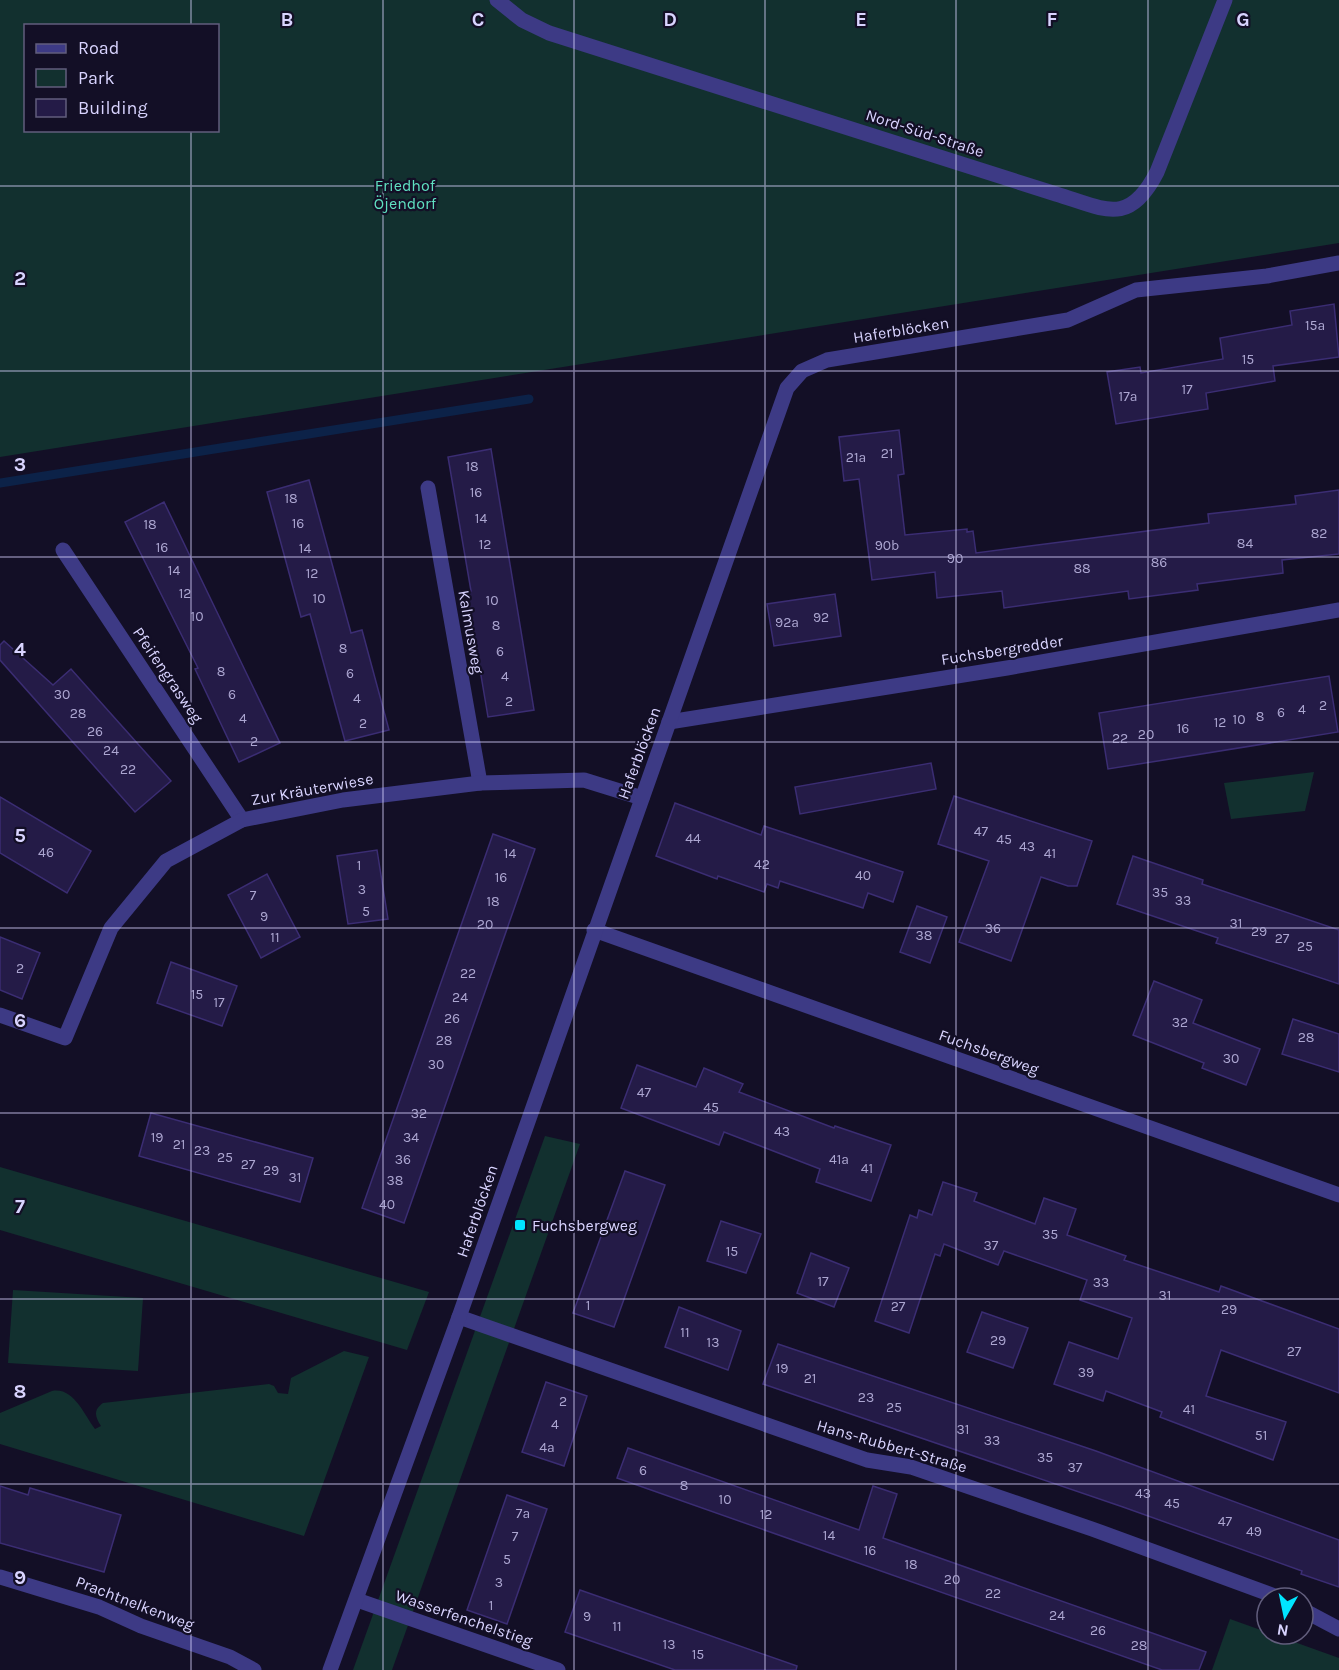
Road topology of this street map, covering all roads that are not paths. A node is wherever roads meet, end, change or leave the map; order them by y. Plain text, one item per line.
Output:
1 (497, 0) edge
2 (1224, 0) edge
3 (1339, 263) edge
4 (428, 488) dead end
5 (63, 550) dead end
6 (1339, 610) edge
7 (669, 722) junction
8 (480, 783) junction
9 (642, 798) junction
10 (242, 820) junction
11 (594, 930) junction
12 (0, 1015) edge
13 (1339, 1195) edge
14 (459, 1317) junction
15 (0, 1577) edge
16 (1255, 1589) edge
17 (357, 1600) junction
18 (1315, 1616) edge
19 (1339, 1629) edge
20 (254, 1670) edge
21 (330, 1670) edge
22 (558, 1670) edge

1 - 2 street, Nord-Süd-Straße
3 - 7 street, Haferblöcken
4 - 8 street, Kalmusweg
5 - 10 street, Pfeifengrasweg
6 - 7 street, Fuchsbergredder
7 - 9 street, Haferblöcken
8 - 9 street, Zur Kräuterwiese
8 - 10 street, Zur Kräuterwiese
9 - 11 street, Haferblöcken
10 - 12 street, Zur Kräuterwiese
11 - 13 street, Fuchsbergweg
11 - 14 street, Haferblöcken
14 - 16 street, Hans-Rubbert-Straße
14 - 17 street, Haferblöcken
15 - 20 street, Prachtnelkenweg
17 - 21 street, Haferblöcken
17 - 22 street, Wasserfenchelstieg
18 - 19 street

